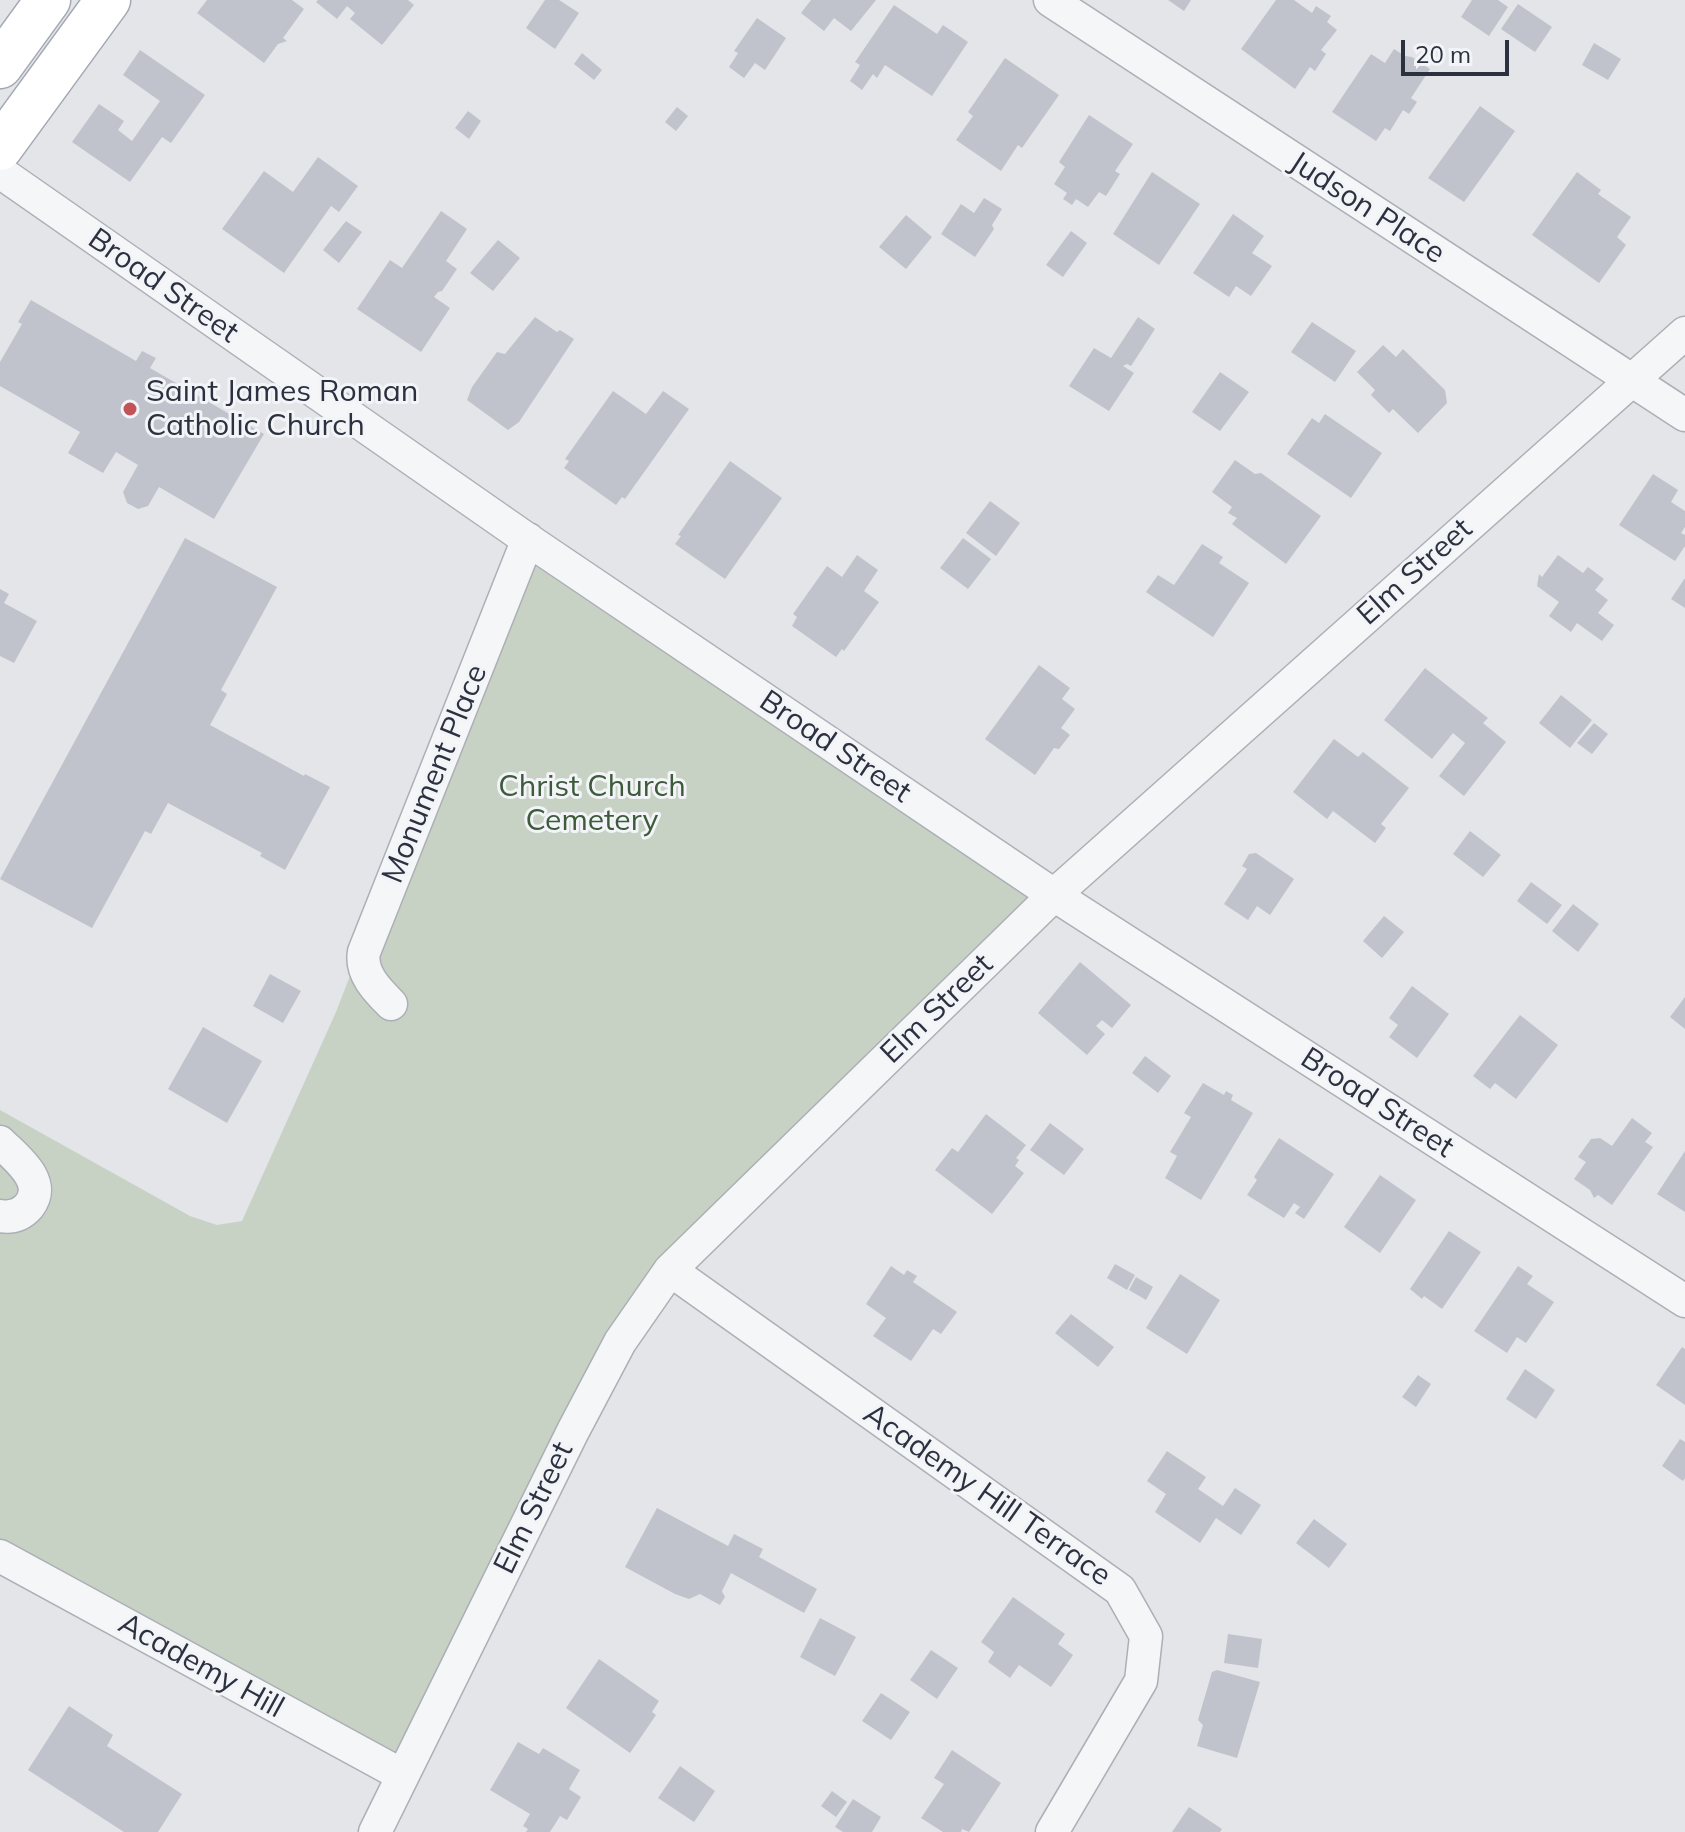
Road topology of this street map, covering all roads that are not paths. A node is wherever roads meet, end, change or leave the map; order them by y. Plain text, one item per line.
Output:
1 (48, 0) edge
2 (108, 0) edge
3 (1050, 0) edge
4 (0, 66) edge
5 (0, 148) edge
6 (0, 172) edge
7 (1685, 333) edge
8 (1630, 380) junction
9 (1685, 415) edge
10 (528, 539) junction
11 (1054, 895) junction
12 (391, 1004) dead end
13 (0, 1142) edge
14 (0, 1216) edge
15 (670, 1270) junction
16 (1685, 1301) edge
17 (0, 1556) edge
18 (402, 1775) junction
19 (375, 1832) edge
20 (1052, 1832) edge

1 - 4 main road
2 - 5 main road
3 - 8 street, Judson Place
6 - 10 street, Broad Street
7 - 8 street, Elm Street
8 - 9 street, Judson Place
8 - 11 street, Elm Street
10 - 11 street, Broad Street
10 - 12 street, Monument Place
11 - 15 street, Elm Street
11 - 16 street, Broad Street
13 - 14 street
15 - 18 street, Elm Street
15 - 20 street, Academy Hill Terrace
17 - 18 street, Academy Hill
18 - 19 street, Elm Street

